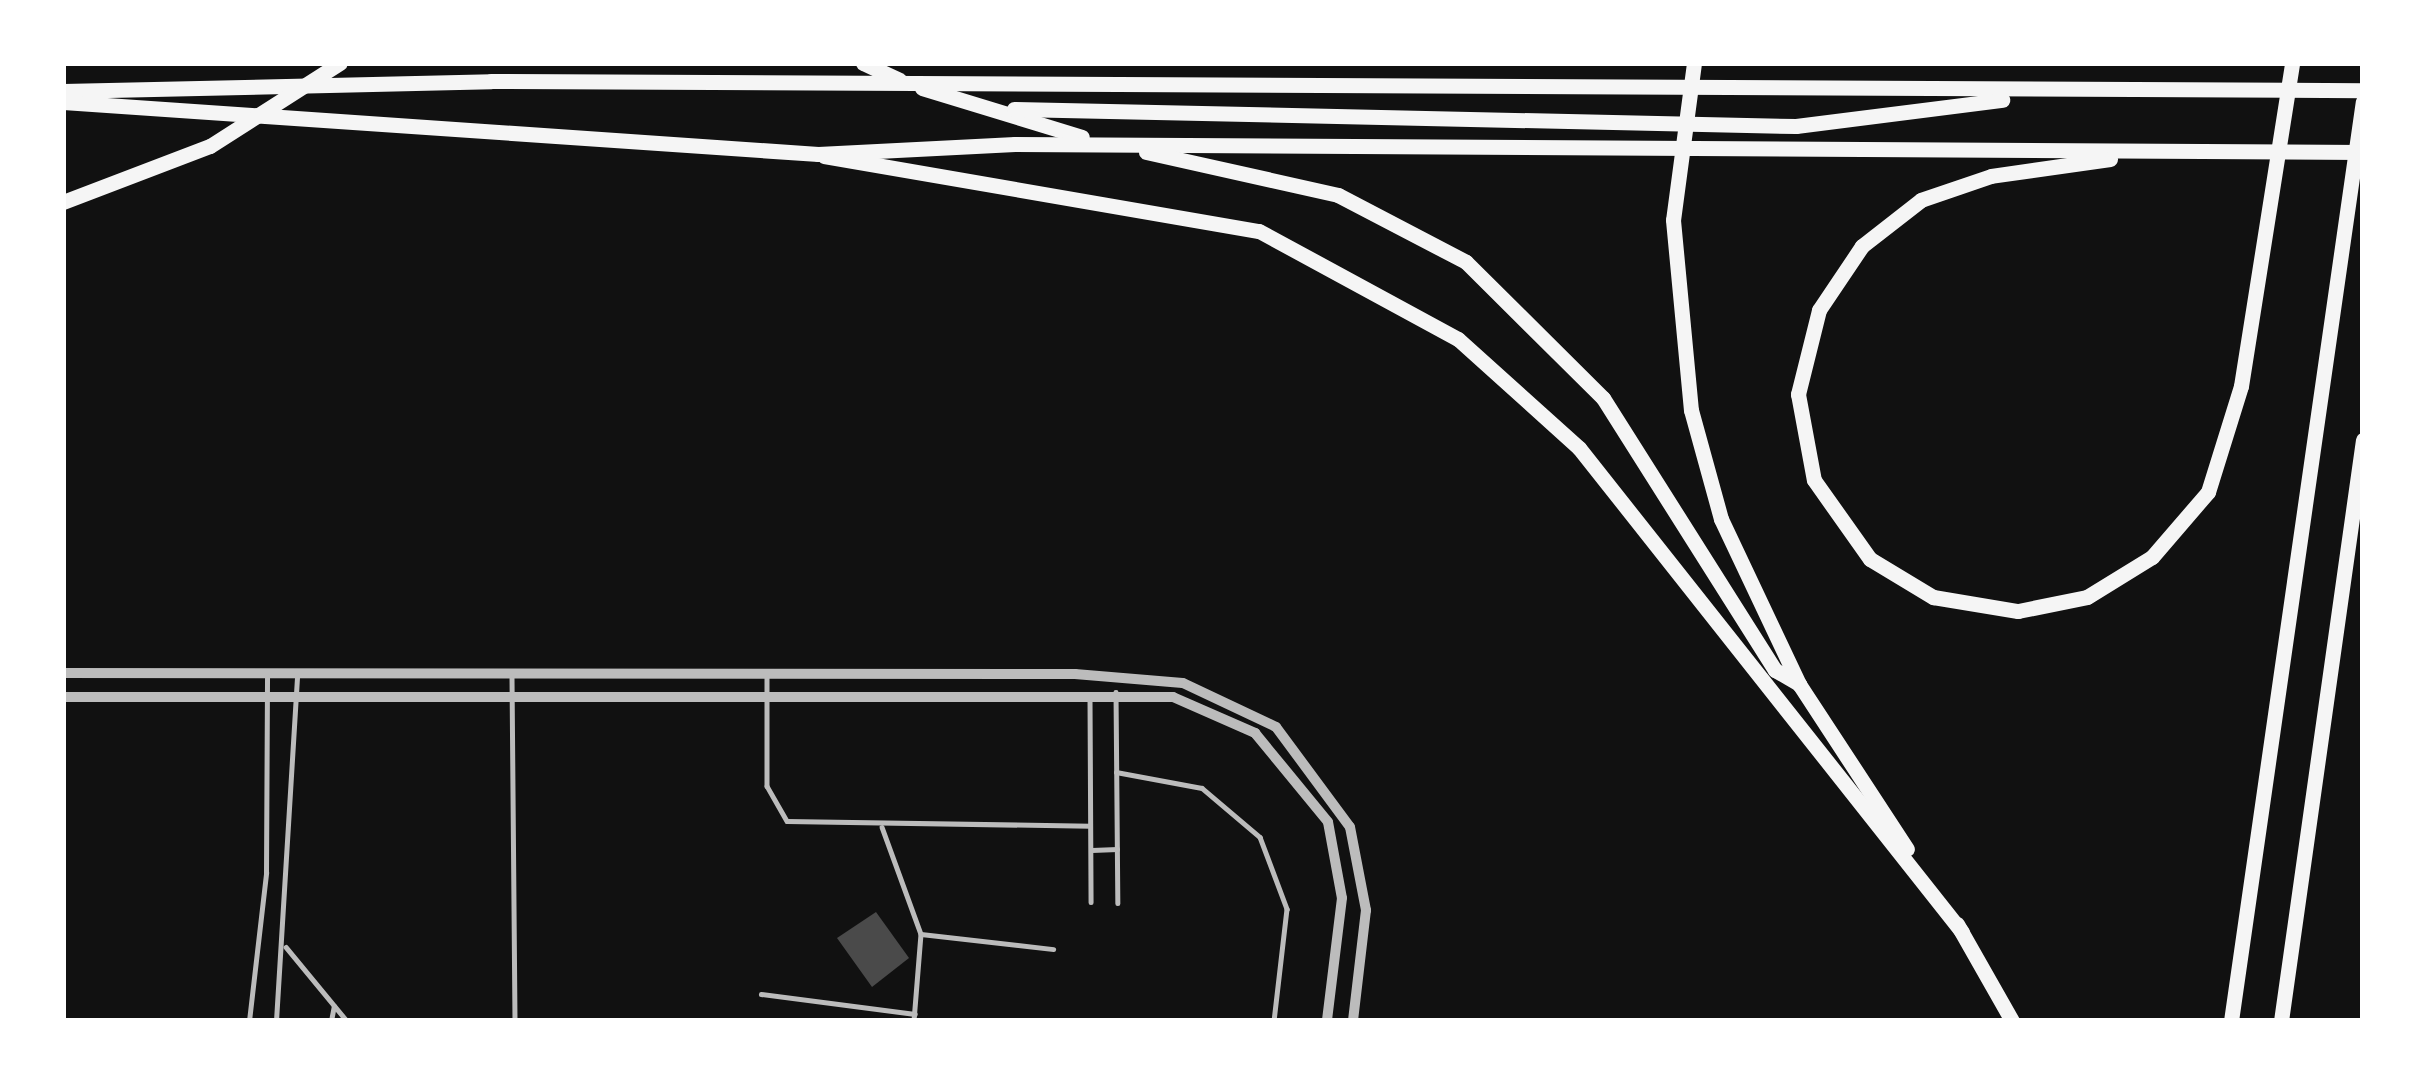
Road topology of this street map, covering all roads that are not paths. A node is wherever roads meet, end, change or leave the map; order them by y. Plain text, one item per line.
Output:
1 (340, 63) edge
2 (862, 63) edge
3 (1694, 63) edge
4 (2292, 63) edge
5 (2363, 90) edge
6 (63, 91) edge
7 (2034, 94) junction
8 (2363, 100) edge
9 (63, 102) edge
10 (994, 108) junction
11 (2363, 152) edge
12 (818, 154) junction
13 (2155, 154) junction
14 (63, 202) edge
15 (2363, 440) edge
16 (63, 673) edge
17 (267, 675) junction
18 (297, 675) junction
19 (767, 676) junction
20 (512, 677) junction
21 (1799, 684) junction
22 (1090, 692) junction
23 (1116, 692) junction
24 (767, 693) junction
25 (512, 694) junction
26 (63, 697) edge
27 (297, 697) junction
28 (266, 698) junction
29 (1116, 772) junction
30 (1090, 826) junction
31 (882, 827) junction
32 (1117, 849) junction
33 (1090, 850) junction
34 (1091, 902) dead end
35 (1118, 903) dead end
36 (1962, 932) junction
37 (921, 934) junction
38 (286, 947) junction
39 (1054, 949) dead end
40 (761, 994) dead end
41 (334, 1006) junction
42 (915, 1017) edge
43 (249, 1021) edge
44 (276, 1021) edge
45 (331, 1021) edge
46 (347, 1021) edge
47 (515, 1021) edge
48 (1274, 1021) edge
49 (1327, 1021) edge
50 (1352, 1021) edge
51 (2012, 1021) edge
52 (2231, 1021) edge
53 (2281, 1021) edge

1 - 14 highway
2 - 10 highway
3 - 21 highway
4 - 13 highway
5 - 7 highway
6 - 7 highway
7 - 10 highway
8 - 52 highway
9 - 12 highway
10 - 21 highway
11 - 13 highway
12 - 13 highway
12 - 36 highway
15 - 53 highway
16 - 17 street
17 - 18 street
17 - 28 lane
18 - 20 street
18 - 27 lane
19 - 20 street
19 - 24 lane
19 - 50 street
20 - 25 lane
21 - 36 highway
22 - 23 street
22 - 24 street
22 - 30 lane
23 - 29 lane
23 - 49 street
24 - 25 street
24 - 31 lane
25 - 27 street
25 - 47 lane
26 - 28 street
27 - 28 street
27 - 38 lane
28 - 43 lane
29 - 32 lane
29 - 48 lane
30 - 31 lane
30 - 33 lane
31 - 37 lane
32 - 33 lane
32 - 35 lane
33 - 34 lane
36 - 51 highway
37 - 39 lane
37 - 42 lane
38 - 41 lane
38 - 44 lane
40 - 42 lane
41 - 45 lane
41 - 46 lane

